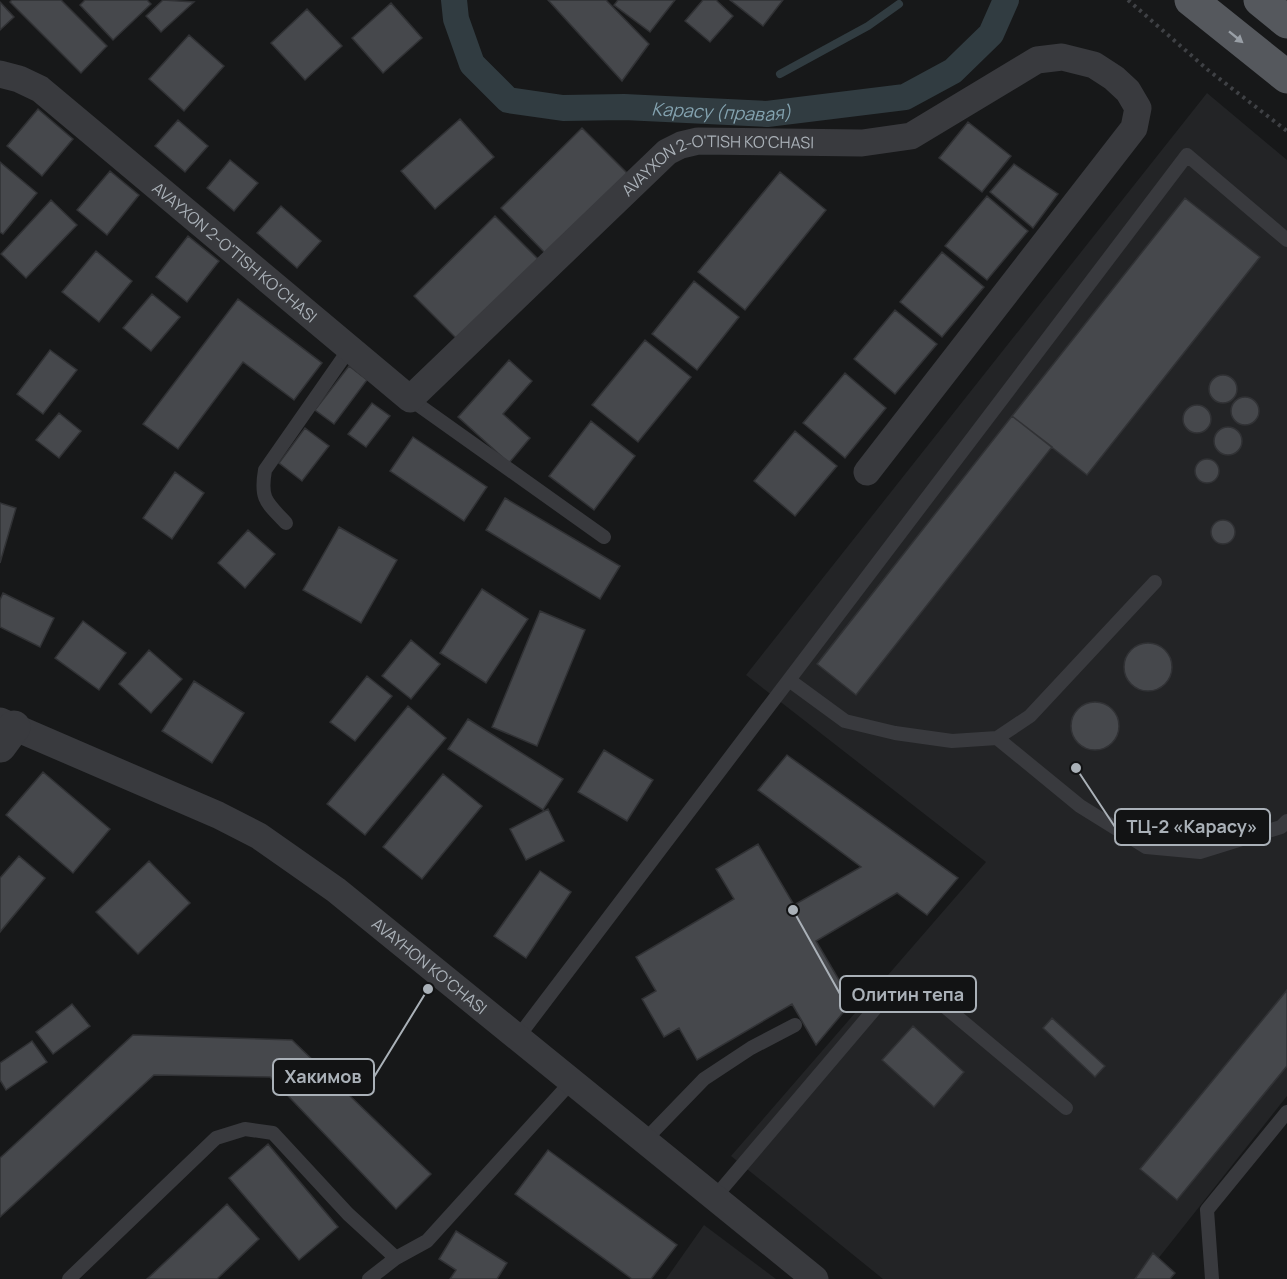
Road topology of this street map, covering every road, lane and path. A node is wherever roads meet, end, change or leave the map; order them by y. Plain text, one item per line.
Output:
1 (1128, 0) edge
2 (1191, 0) edge
3 (1260, 0) edge
4 (1287, 22) edge
5 (0, 74) edge
6 (1287, 77) edge
7 (1287, 131) edge
8 (1287, 240) edge
9 (350, 348) junction
10 (410, 399) junction
11 (867, 472) dead end
12 (286, 523) dead end
13 (604, 537) dead end
14 (1155, 582) dead end
15 (789, 680) junction
16 (5, 731) edge
17 (997, 738) junction
18 (1287, 821) edge
19 (795, 1025) dead end
20 (518, 1037) junction
21 (573, 1080) junction
22 (1066, 1108) dead end
23 (1287, 1112) edge
24 (645, 1140) junction
25 (715, 1197) junction
26 (396, 1258) junction
27 (69, 1279) edge
28 (369, 1279) edge
29 (815, 1279) edge
30 (1212, 1279) edge

1 - 7 path
2 -> 6 main road
3 - 4 main road
5 - 9 street, AVAYXON 2-O'TISH KO'CHASI
8 - 15 lane
9 - 10 street, AVAYXON 2-O'TISH KO'CHASI
9 - 12 lane
10 - 11 street, AVAYXON 2-O'TISH KO'CHASI
10 - 13 lane
14 - 17 lane
15 - 17 lane
15 - 20 lane
16 - 20 street, AVAYHON KO'CHASI
17 - 18 lane
19 - 24 lane
20 - 21 street, AVAYHON KO'CHASI
21 - 24 street, AVAYHON KO'CHASI
21 - 26 lane
22 - 25 lane
23 - 30 lane
24 - 25 street, AVAYHON KO'CHASI
25 - 29 street, AVAYHON KO'CHASI
26 - 27 lane
26 - 28 lane

